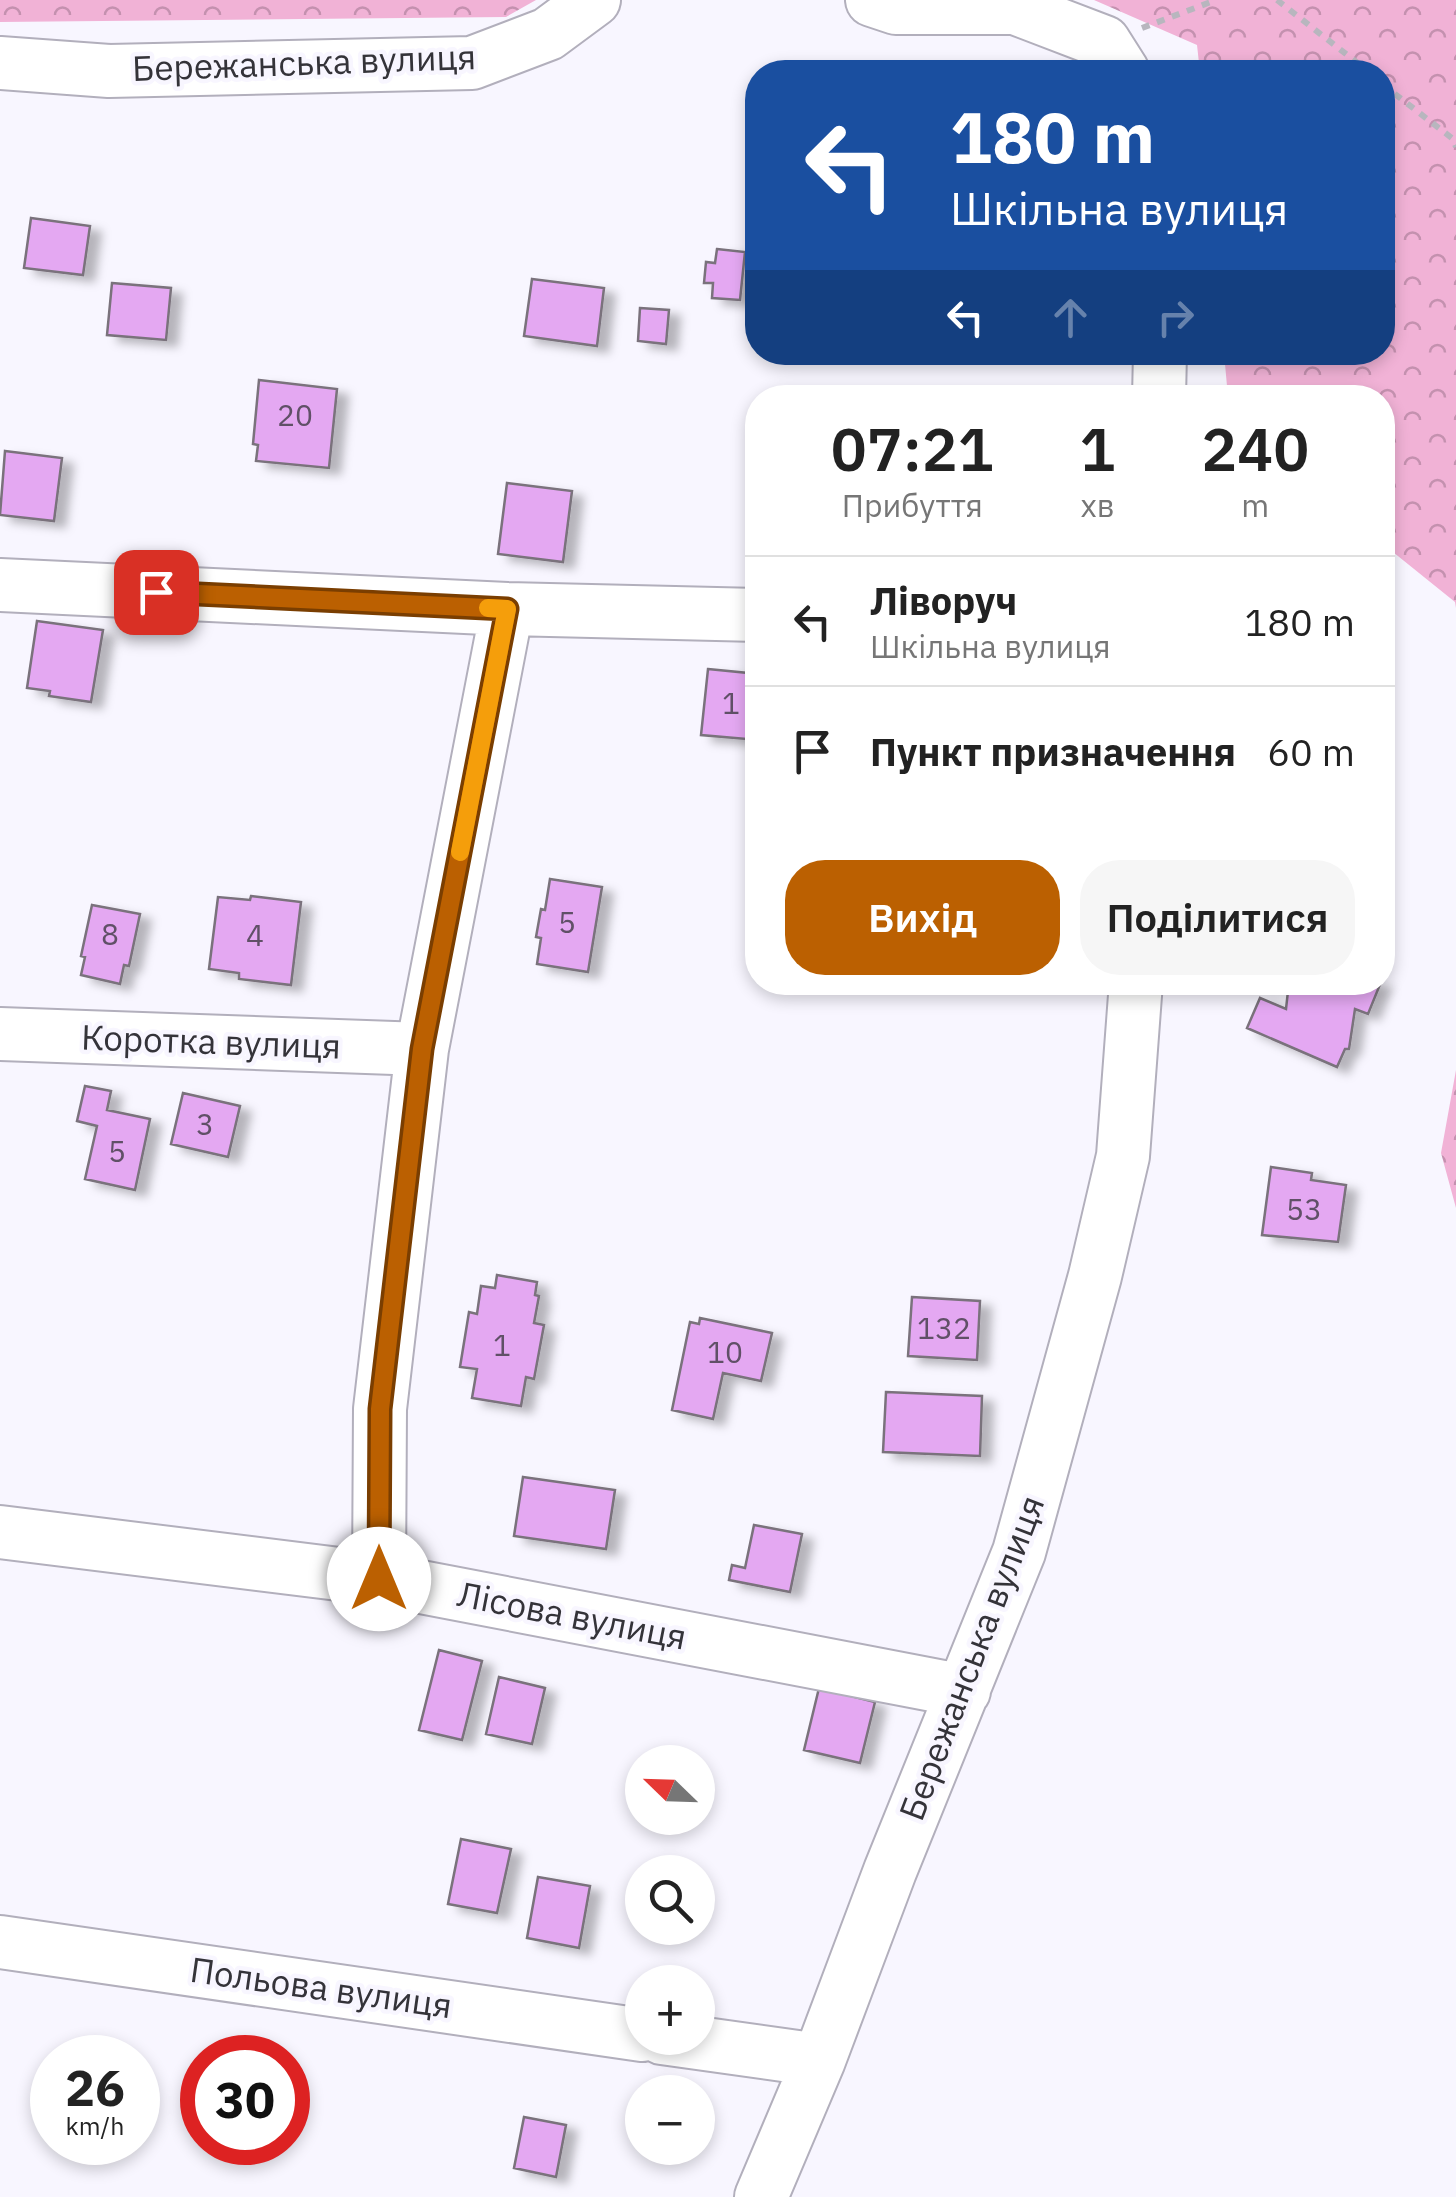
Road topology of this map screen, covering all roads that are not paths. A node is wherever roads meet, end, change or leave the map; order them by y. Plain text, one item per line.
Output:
1 (594, 0) edge
2 (872, 0) edge
3 (1114, 57) edge
4 (0, 64) edge
5 (0, 585) edge
6 (507, 609) junction
7 (745, 615) edge
8 (1135, 995) edge
9 (0, 1034) edge
10 (422, 1049) junction
11 (0, 1532) edge
12 (379, 1579) junction
13 (964, 1691) junction
14 (0, 1942) edge
15 (625, 2033) edge
16 (715, 2045) edge
17 (819, 2060) junction
18 (761, 2197) edge

1 - 4 street, Бережанська вулиця
2 - 3 street
5 - 6 street
6 - 7 street
6 - 10 street
8 - 13 street, Бережанська вулиця
9 - 10 street, Коротка вулиця
10 - 12 street
11 - 12 street, Лісова вулиця
12 - 13 street, Лісова вулиця
13 - 17 street, Бережанська вулиця
14 - 15 street, Польова вулиця
16 - 17 street
17 - 18 street, Бережанська вулиця

